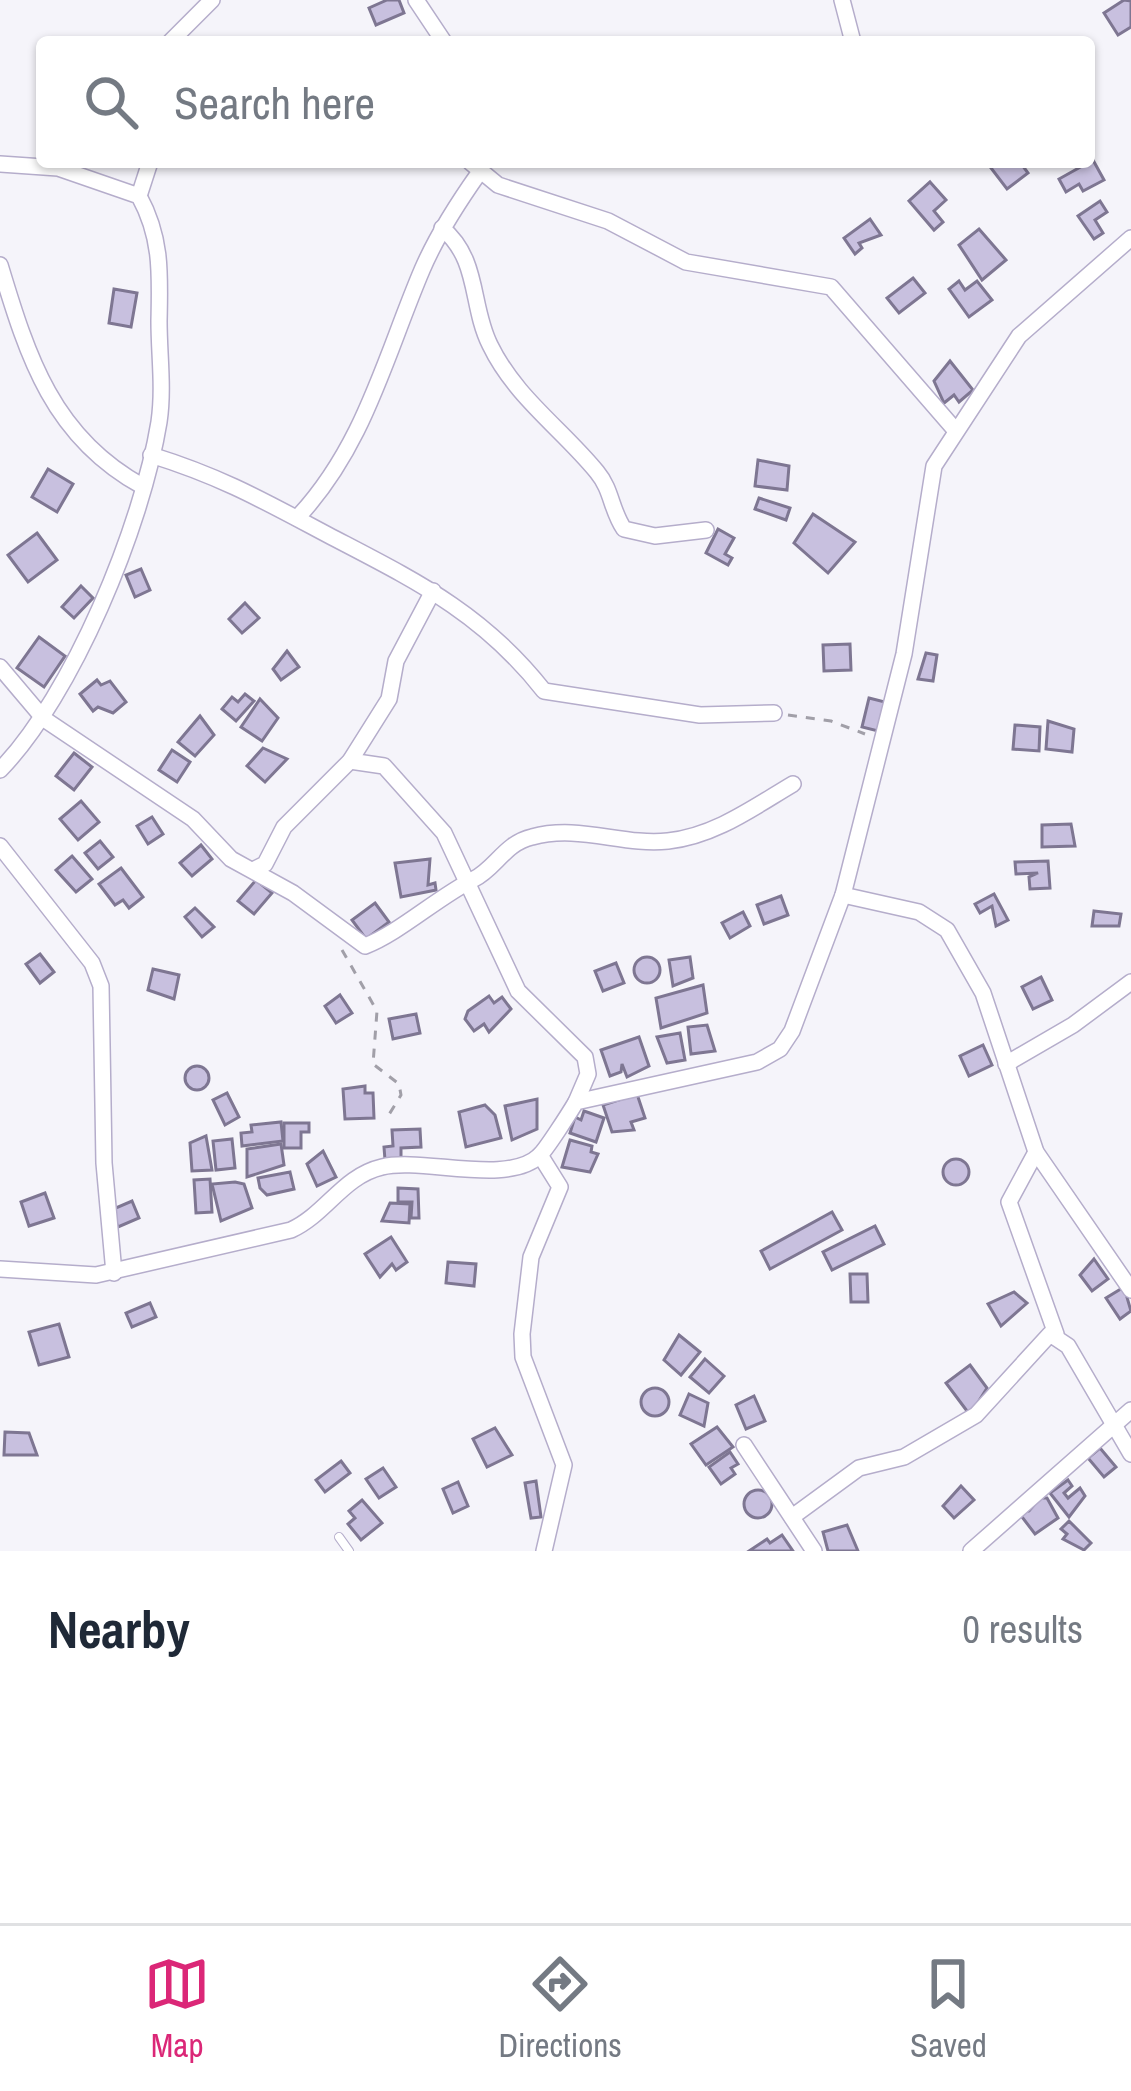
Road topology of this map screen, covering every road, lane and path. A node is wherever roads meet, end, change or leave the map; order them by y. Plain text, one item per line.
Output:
1 (212, 0) edge
2 (842, 0) edge
3 (426, 4) edge
4 (176, 36) edge
5 (441, 36) edge
6 (851, 36) edge
7 (0, 164) edge
8 (36, 166) edge
9 (58, 168) edge
10 (148, 168) edge
11 (473, 168) edge
12 (476, 168) edge
13 (139, 196) junction
14 (442, 228) junction
15 (1131, 238) edge
16 (0, 265) edge
17 (956, 431) junction
18 (152, 455) junction
19 (142, 486) junction
20 (297, 518) junction
21 (706, 530) dead end
22 (433, 591) junction
23 (0, 667) edge
24 (774, 713) joint
25 (44, 719) junction
26 (883, 740) junction
27 (350, 761) junction
28 (0, 770) edge
29 (793, 784) dead end
30 (0, 846) edge
31 (253, 870) junction
32 (467, 880) junction
33 (843, 895) junction
34 (328, 917) junction
35 (1131, 982) edge
36 (1006, 1064) junction
37 (576, 1102) junction
38 (385, 1121) dead end
39 (1036, 1152) junction
40 (540, 1156) junction
41 (0, 1269) edge
42 (114, 1273) junction
43 (1131, 1289) edge
44 (1056, 1334) junction
45 (1131, 1410) edge
46 (1110, 1425) junction
47 (744, 1445) dead end
48 (1131, 1454) edge
49 (792, 1516) junction
50 (339, 1537) dead end
51 (349, 1551) edge
52 (544, 1551) edge
53 (814, 1551) edge
54 (971, 1551) edge

1 - 4 street
2 - 6 street
3 - 5 street
7 - 8 street
9 - 13 street
10 - 13 street
11 - 14 street
12 - 17 street
13 - 18 street
14 - 20 street
14 - 21 street
15 - 17 street
16 - 19 street
17 - 26 street
18 - 19 street
18 - 20 street
19 - 25 street
20 - 22 street
22 - 24 street
22 - 27 street
23 - 25 street
24 - 26 path
25 - 28 street
25 - 31 street
26 - 33 street
27 - 31 street
27 - 32 street
29 - 32 street
30 - 42 street
31 - 34 street
32 - 34 street
32 - 37 street
33 - 36 street
33 - 37 street
34 - 38 path
35 - 36 street
36 - 39 street
37 - 40 street
39 - 43 street
39 - 44 street
40 - 42 street
40 - 52 street
41 - 42 street
44 - 46 street
44 - 49 street
45 - 46 street
46 - 48 street
46 - 54 street
47 - 49 street
49 - 53 street
50 - 51 lane

